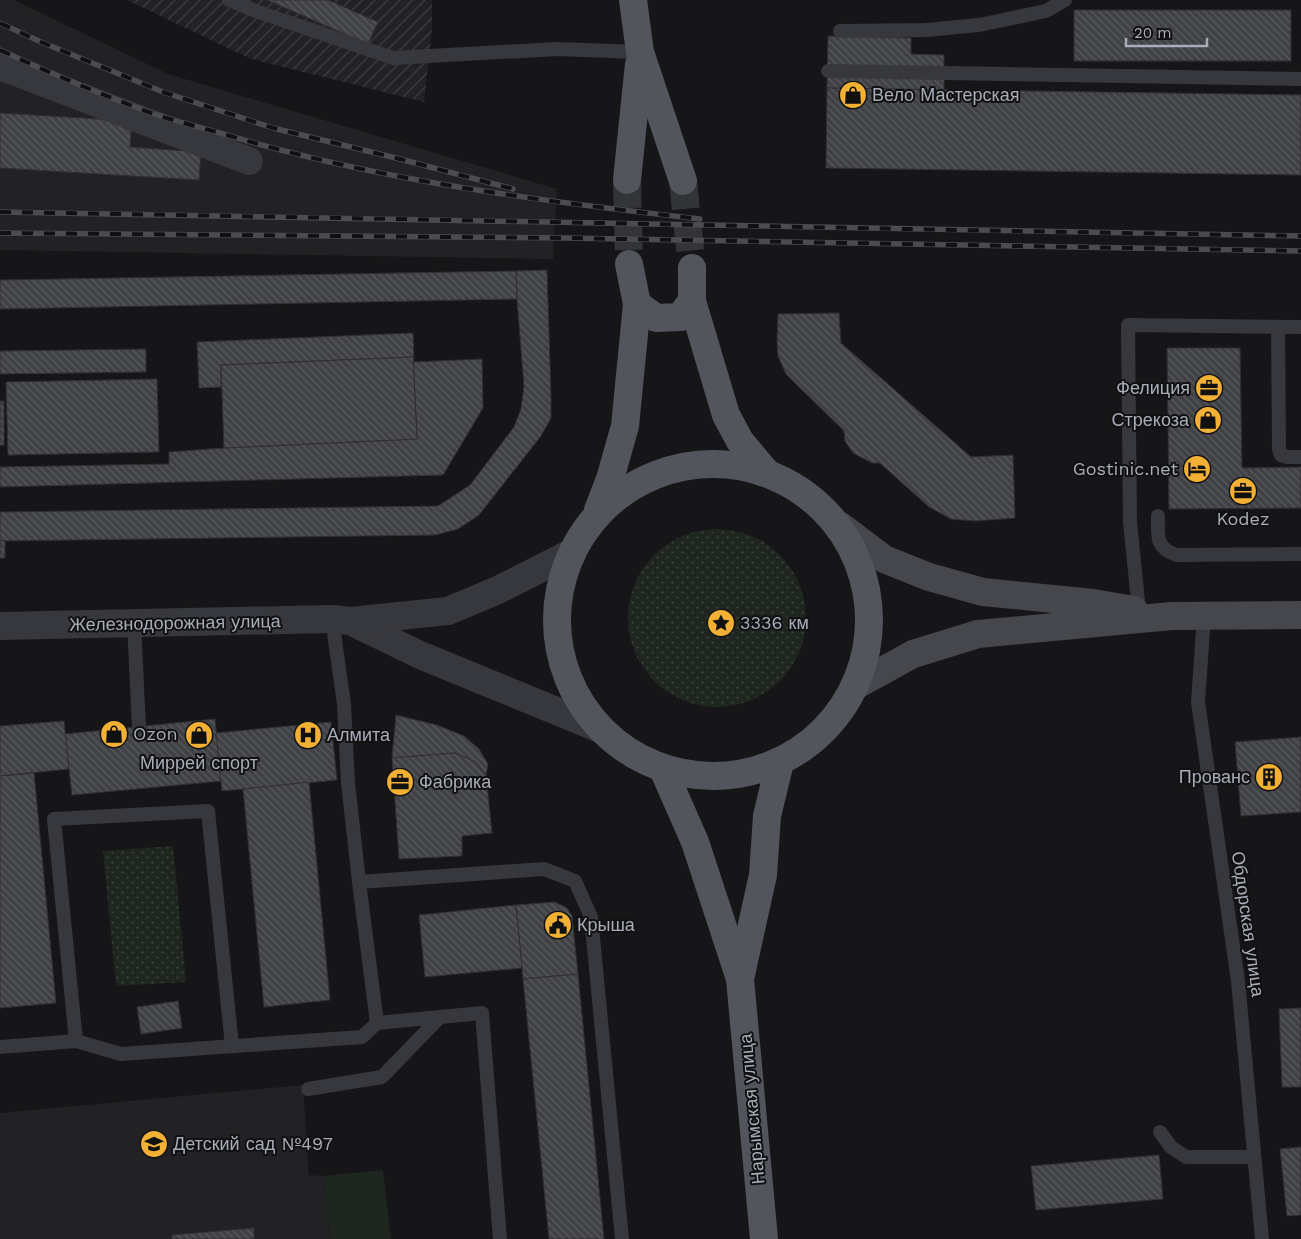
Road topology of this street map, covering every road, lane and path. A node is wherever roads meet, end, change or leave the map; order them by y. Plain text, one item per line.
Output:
1 (229, 0) edge
2 (633, 0) edge
3 (1065, 0) edge
4 (840, 32) dead end
5 (640, 52) junction
6 (0, 66) edge
7 (828, 71) dead end
8 (1301, 79) edge
9 (249, 161) dead end
10 (628, 180) tunnel mouth
11 (683, 181) tunnel mouth
12 (628, 264) tunnel mouth
13 (692, 268) tunnel mouth
14 (692, 301) junction
15 (637, 304) junction
16 (1278, 327) junction
17 (1301, 327) edge
18 (1301, 457) edge
19 (766, 472) junction
20 (596, 514) junction
21 (1158, 516) dead end
22 (838, 526) junction
23 (569, 554) junction
24 (1301, 554) edge
25 (1139, 611) junction
26 (1301, 615) edge
27 (1172, 616) junction
28 (1204, 616) junction
29 (341, 620) junction
30 (134, 624) junction
31 (0, 626) edge
32 (855, 686) junction
33 (139, 726) dead end
34 (598, 728) junction
35 (780, 762) junction
36 (663, 769) junction
37 (359, 882) junction
38 (740, 979) junction
39 (440, 1017) junction
40 (377, 1023) junction
41 (76, 1041) junction
42 (232, 1046) junction
43 (0, 1047) edge
44 (308, 1089) dead end
45 (1160, 1132) dead end
46 (1254, 1157) junction
47 (500, 1239) edge
48 (622, 1239) edge
49 (764, 1239) edge
50 (1262, 1239) edge

1 - 5 lane
2 - 5 main road
3 - 4 lane
5 - 10 main road
5 - 11 main road
6 - 9 street
7 - 8 lane
12 - 15 main road
13 - 14 main road
14 - 15 main road
14 - 19 main road
15 - 20 main road
16 - 17 lane
16 - 18 lane
16 - 25 lane
19 - 20 main road
19 - 22 main road
20 - 23 main road
21 - 24 lane
22 - 25 main road
22 - 32 main road
23 - 29 street, Железнодорожная улица
23 - 34 main road
25 - 27 main road
26 - 28 main road
27 - 28 main road
27 - 32 main road
28 - 46 lane, Обдорская улица
29 - 30 street, Железнодорожная улица
29 - 34 street
29 - 37 lane
30 - 31 street, Железнодорожная улица
30 - 33 lane
32 - 35 main road
34 - 36 main road
35 - 36 main road
35 - 38 main road
36 - 38 main road
37 - 40 lane
37 - 48 lane
38 - 49 main road, Нарымская улица
39 - 40 lane
39 - 44 lane
39 - 47 lane
40 - 42 lane
41 - 42 lane
41 - 42 lane
41 - 43 lane
45 - 46 lane
46 - 50 lane, Обдорская улица

